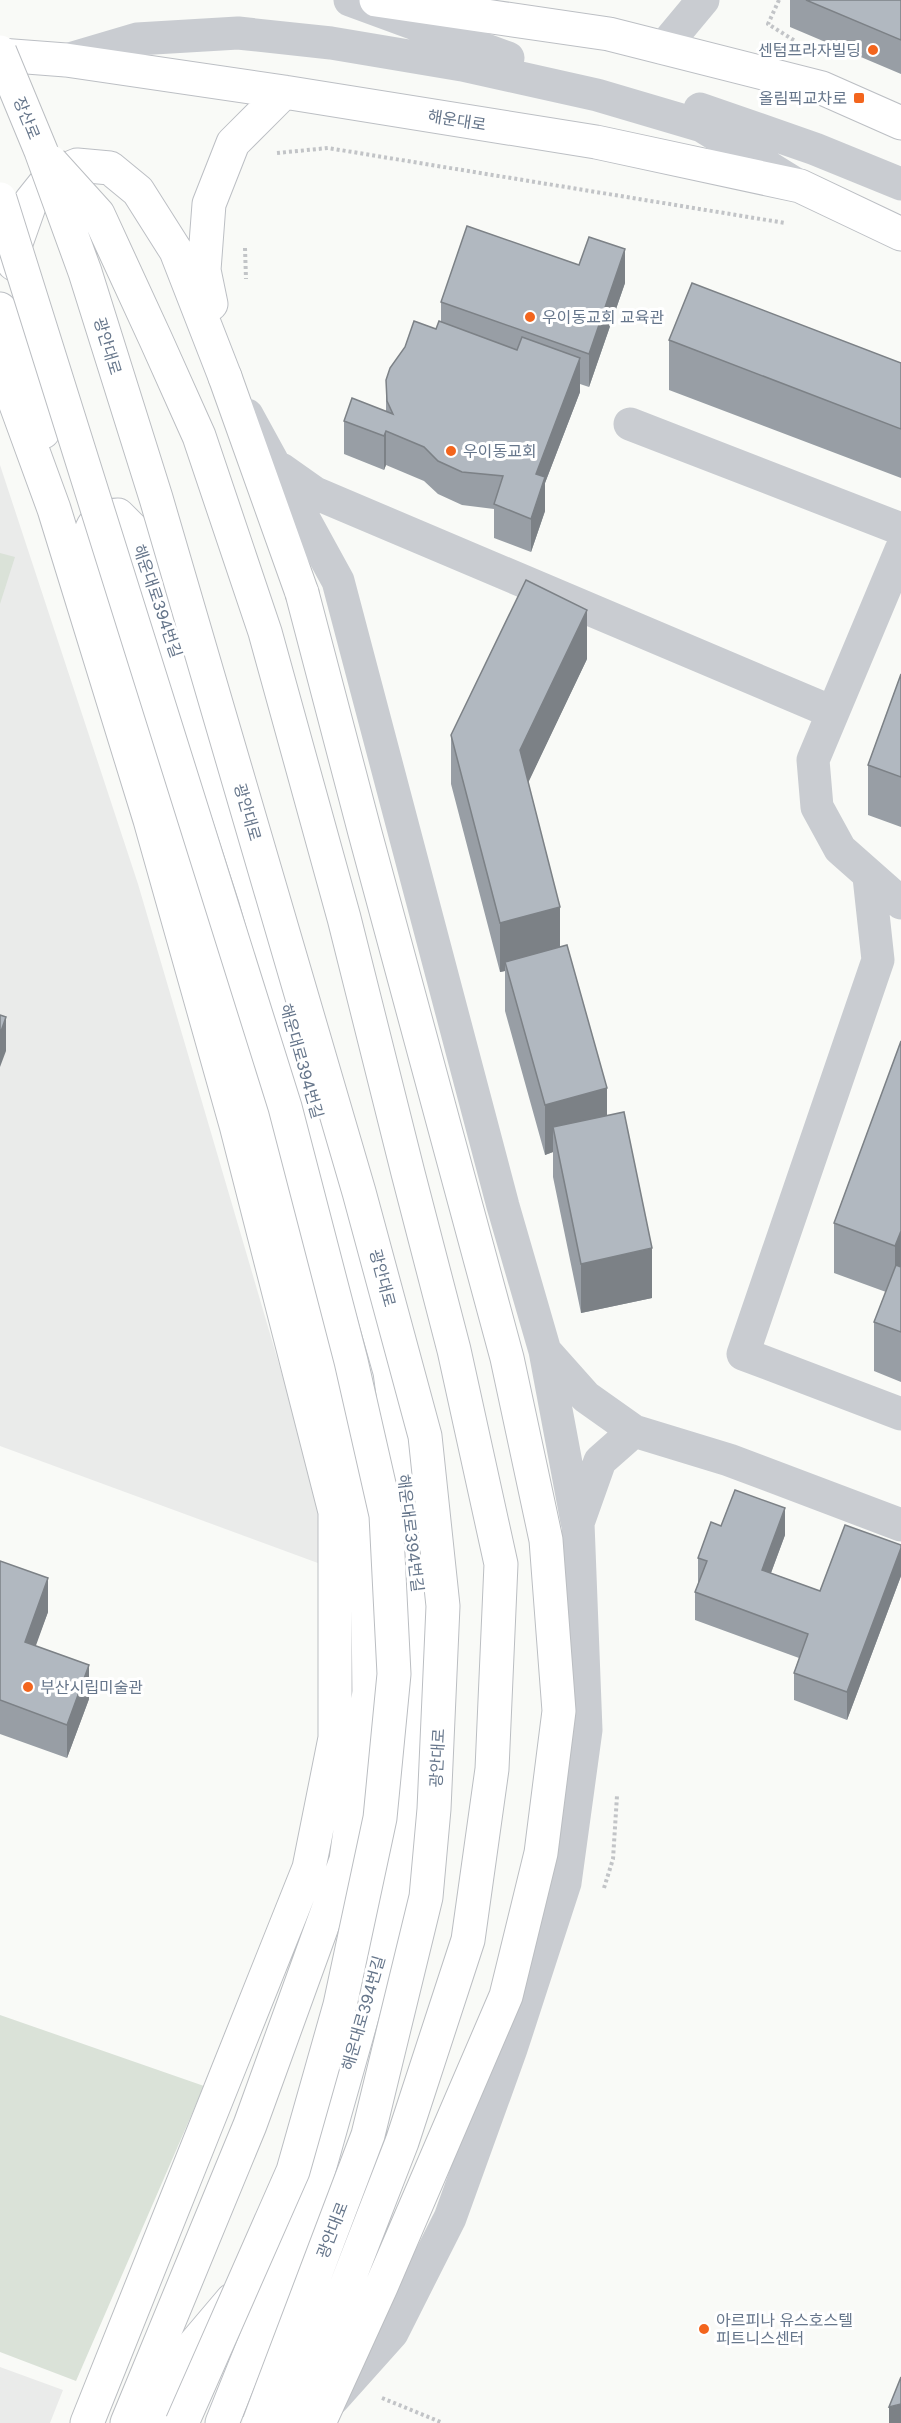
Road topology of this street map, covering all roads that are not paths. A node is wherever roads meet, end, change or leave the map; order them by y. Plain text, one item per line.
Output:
1 (350, 0) edge
2 (376, 0) edge
3 (703, 0) edge
4 (663, 48) junction
5 (0, 53) edge
6 (66, 60) junction
7 (284, 92) junction
8 (901, 123) edge
9 (41, 151) junction
10 (901, 184) edge
11 (800, 186) junction
12 (0, 200) edge
13 (901, 234) edge
14 (0, 309) edge
15 (5, 350) edge
16 (225, 377) junction
17 (630, 424) dead end
18 (277, 466) junction
19 (901, 529) edge
20 (901, 550) edge
21 (90, 567) junction
22 (832, 712) junction
23 (179, 825) junction
24 (869, 877) junction
25 (255, 897) junction
26 (901, 903) edge
27 (545, 1351) junction
28 (901, 1414) edge
29 (634, 1431) junction
30 (578, 1523) junction
31 (901, 1525) edge
32 (307, 2212) junction
33 (87, 2423) edge
34 (127, 2423) edge
35 (153, 2423) edge
36 (182, 2423) edge
37 (222, 2423) edge
38 (259, 2423) edge
39 (292, 2423) edge
40 (311, 2423) edge
41 (319, 2423) edge

1 - 10 street
2 - 4 main road
3 - 4 street
4 - 8 main road
5 - 6 main road, 해운대로
5 - 9 main road, 장산로, bridge
6 - 7 main road, 해운대로
6 - 11 street
7 - 11 main road, 해운대로
7 - 16 main road
9 - 38 main road, 광안대로, bridge
9 - 39 main road, bridge
11 - 13 main road, 해운대로
12 - 36 main road, bridge
14 - 15 main road, 해운대로394번길
15 - 16 main road
15 - 21 main road, 해운대로394번길
15 - 33 main road
16 - 18 street
16 - 41 main road, bridge
17 - 19 street
18 - 22 street
18 - 27 street
20 - 22 street
21 - 23 main road, 해운대로394번길
21 - 25 main road, 해운대로394번길
22 - 24 street
23 - 25 main road, 해운대로394번길
23 - 34 main road
24 - 26 street
24 - 28 street
25 - 32 main road, 해운대로394번길
27 - 29 street
27 - 30 street
29 - 30 street
29 - 31 street
30 - 40 street
32 - 35 main road, 해운대로394번길
32 - 37 main road, 해운대로394번길

